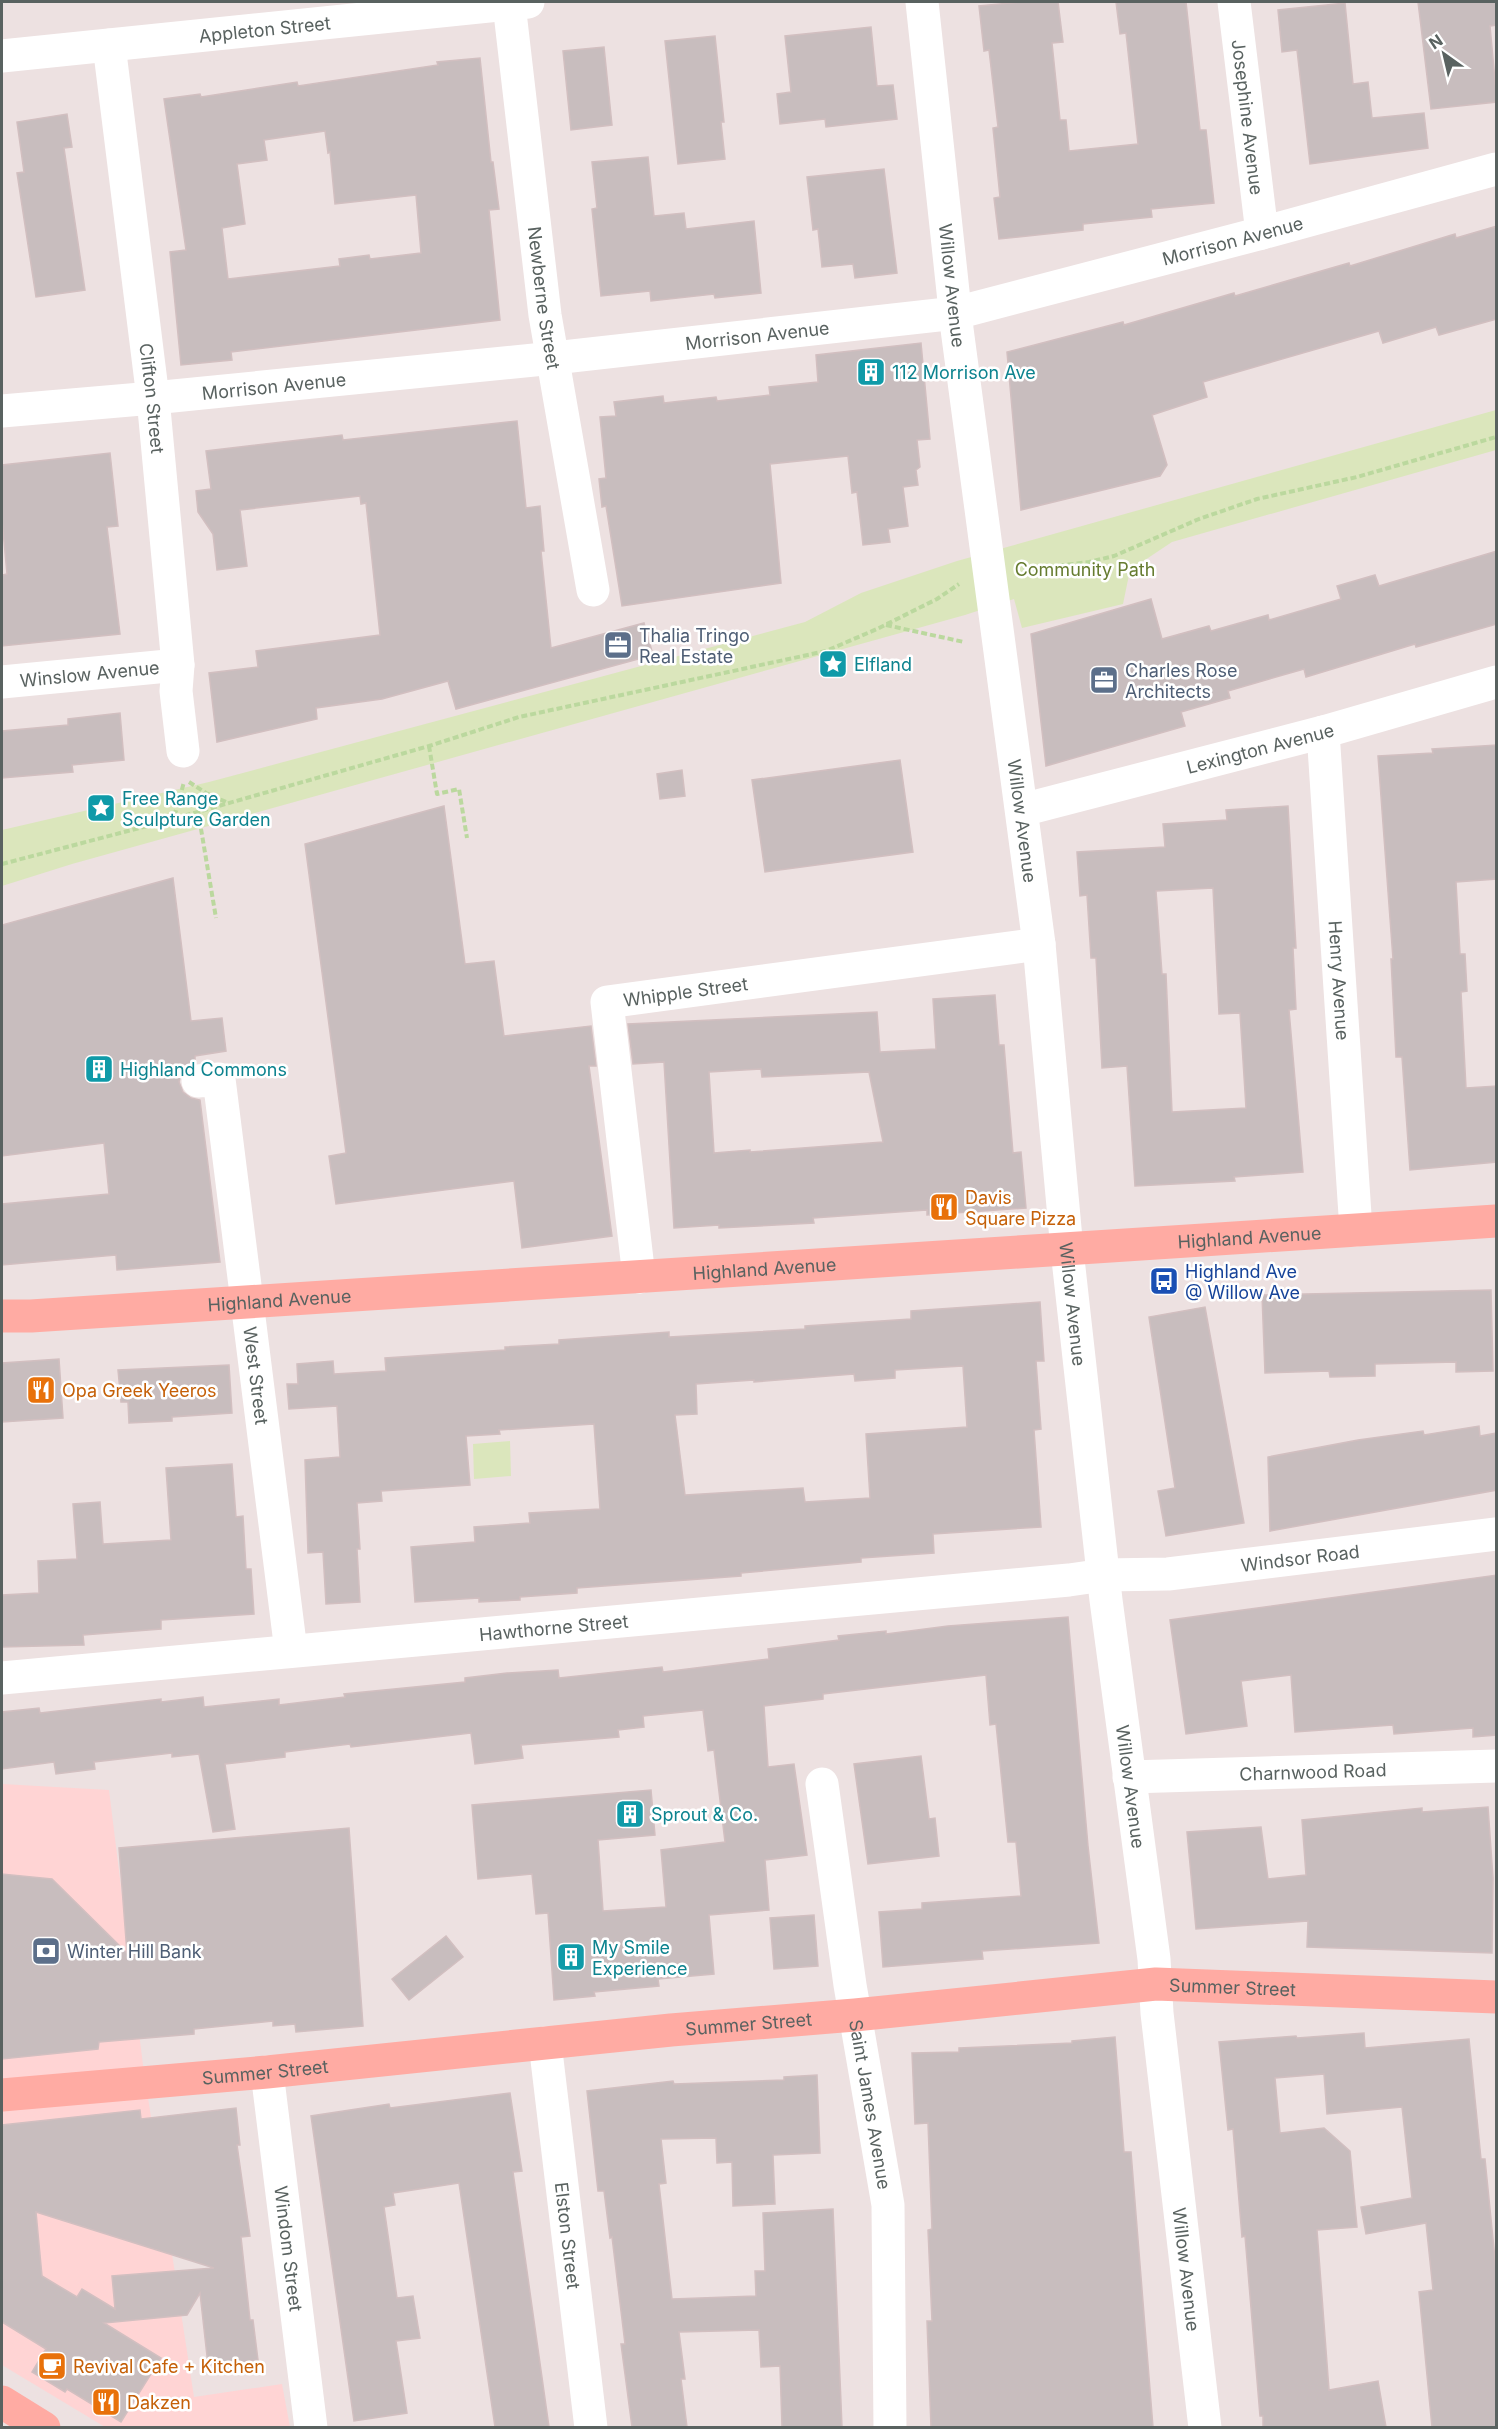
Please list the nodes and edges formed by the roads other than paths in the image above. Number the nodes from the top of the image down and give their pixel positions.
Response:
1 (922, 2) edge
2 (1234, 2) edge
3 (518, 3) edge
4 (109, 45) junction
5 (2, 56) edge
6 (1497, 169) edge
7 (1262, 233) junction
8 (956, 313) junction
9 (554, 358) junction
10 (153, 398) junction
11 (2, 411) edge
12 (593, 590) dead end
13 (178, 665) junction
14 (2, 682) edge
15 (1497, 682) edge
16 (1323, 732) junction
17 (183, 751) dead end
18 (1023, 810) junction
19 (1039, 944) junction
20 (210, 1091) dead end
21 (1497, 1221) edge
22 (1356, 1230) junction
23 (1067, 1250) junction
24 (639, 1277) junction
25 (248, 1303) junction
26 (11, 1318) edge
27 (1497, 1534) edge
28 (1104, 1575) junction
29 (291, 1651) junction
30 (2, 1678) edge
31 (1497, 1766) edge
32 (1129, 1777) junction
33 (822, 1784) dead end
34 (1156, 1984) junction
35 (1497, 1997) edge
36 (855, 2015) junction
37 (545, 2043) junction
38 (267, 2072) junction
39 (2, 2095) edge
40 (2, 2402) edge
41 (44, 2427) edge
42 (311, 2427) edge
43 (591, 2427) edge
44 (890, 2427) edge
45 (1205, 2427) edge

1 - 8 street, Willow Avenue
2 - 7 street, Josephine Avenue
3 - 4 street, Appleton Street
3 - 9 street, Newberne Street
4 - 5 street, Appleton Street
4 - 10 street, Clifton Street
6 - 7 street, Morrison Avenue
7 - 8 street, Morrison Avenue
8 - 9 street, Morrison Avenue
8 - 18 street, Willow Avenue
9 - 10 street, Morrison Avenue
9 - 12 street, Newberne Street
10 - 11 street, Morrison Avenue
10 - 13 street, Clifton Street
13 - 14 street, Winslow Avenue
13 - 17 street, Clifton Street
15 - 16 street, Lexington Avenue
16 - 18 street, Lexington Avenue
16 - 22 street, Henry Avenue
18 - 19 street, Willow Avenue
19 - 23 street, Willow Avenue
19 - 24 street, Whipple Street
20 - 25 street, West Street
21 - 22 main road, Highland Avenue
22 - 23 main road, Highland Avenue
23 - 24 main road, Highland Avenue
23 - 28 street, Willow Avenue
24 - 25 main road, Highland Avenue
25 - 26 main road, Highland Avenue
25 - 29 street, West Street
27 - 28 street, Windsor Road
28 - 29 street, Hawthorne Street
28 - 32 street, Willow Avenue
29 - 30 street, Hawthorne Street
31 - 32 street, Charnwood Road
32 - 34 street, Willow Avenue
33 - 36 street, Saint James Avenue
34 - 35 main road, Summer Street
34 - 36 main road, Summer Street
34 - 45 street, Willow Avenue
36 - 37 main road, Summer Street
36 - 44 street, Saint James Avenue
37 - 38 main road, Summer Street
37 - 43 street, Elston Street
38 - 39 main road, Summer Street
38 - 42 street, Windom Street
40 - 41 main road

